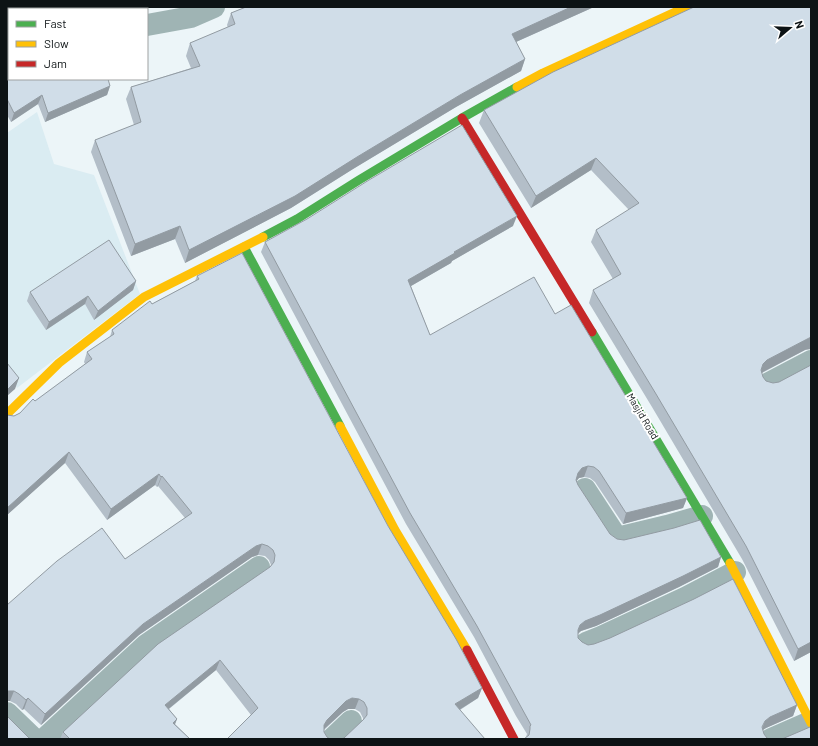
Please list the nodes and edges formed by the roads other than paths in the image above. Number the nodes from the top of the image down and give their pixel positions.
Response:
1 (213, 7) edge
2 (686, 7) edge
3 (148, 25) edge
4 (462, 118) junction
5 (244, 247) junction
6 (811, 361) edge
7 (769, 383) edge
8 (7, 414) edge
9 (586, 488) dead end
10 (702, 516) junction
11 (259, 567) dead end
12 (735, 572) junction
13 (586, 642) edge
14 (7, 713) edge
15 (351, 721) dead end
16 (811, 722) edge
17 (34, 739) edge
18 (44, 739) edge
19 (332, 739) edge
20 (514, 739) edge
21 (771, 739) edge

1 - 3 street
2 - 4 street
4 - 5 street
4 - 10 street, Masjid Road
5 - 8 street
5 - 20 street
6 - 7 street
9 - 10 street
10 - 12 street, Masjid Road
11 - 18 street
12 - 13 street
12 - 16 street, Masjid Road
14 - 17 street
15 - 19 street
16 - 21 street, Masjid Road

